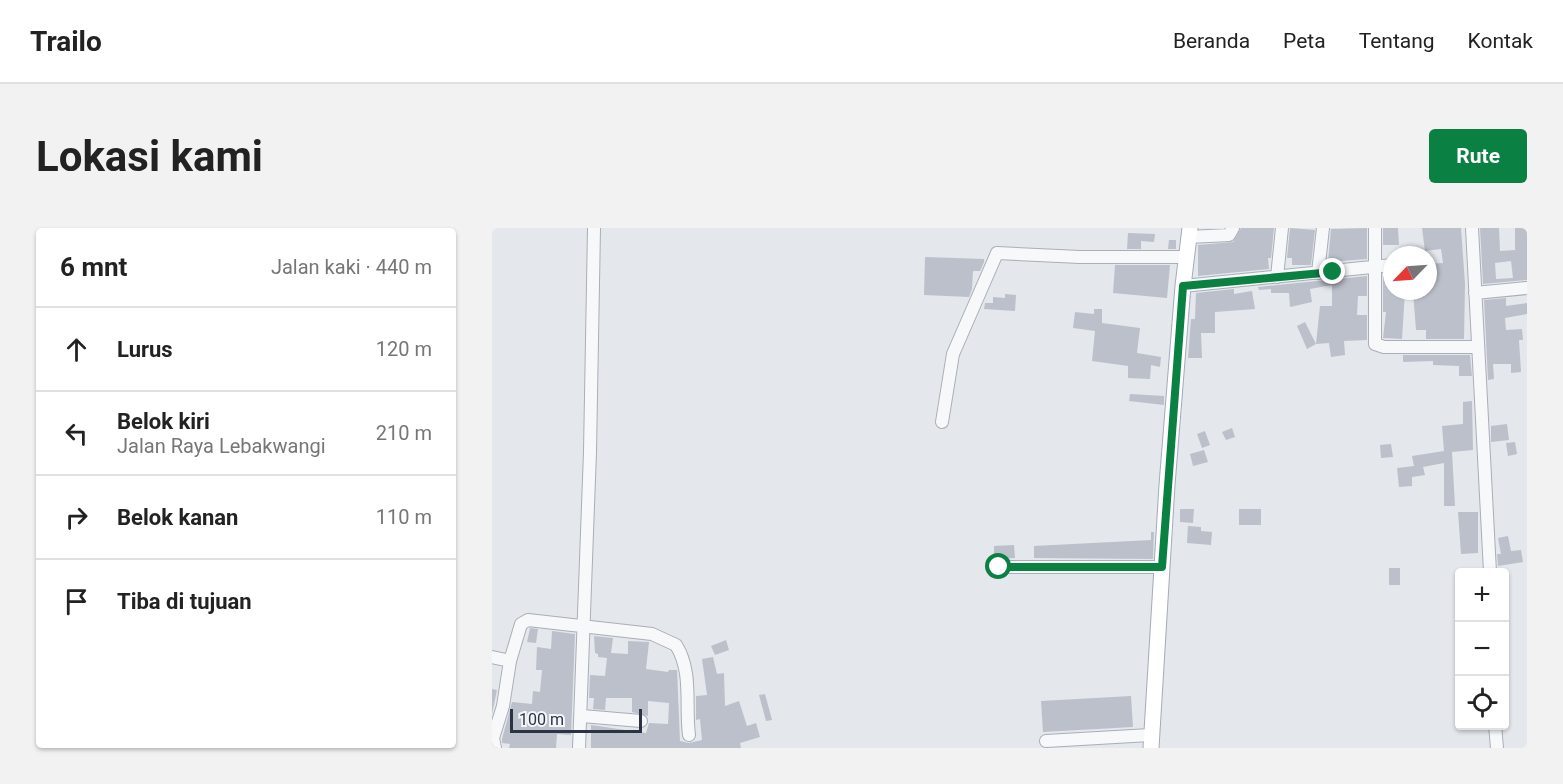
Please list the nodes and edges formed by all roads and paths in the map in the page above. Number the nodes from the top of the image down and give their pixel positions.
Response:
1 (594, 228) edge
2 (1233, 228) edge
3 (1282, 228) edge
4 (1323, 228) edge
5 (1375, 228) edge
6 (1472, 228) edge
7 (1190, 233) edge
8 (1187, 256) junction
9 (1383, 266) edge
10 (1376, 267) junction
11 (1318, 273) junction
12 (1277, 277) junction
13 (1183, 286) junction
14 (1527, 288) edge
15 (1475, 293) junction
16 (1477, 347) junction
17 (942, 422) dead end
18 (999, 567) dead end
19 (1162, 567) junction
20 (1490, 568) edge
21 (583, 626) junction
22 (492, 657) edge
23 (510, 661) junction
24 (582, 717) junction
25 (641, 721) dead end
26 (1495, 730) edge
27 (689, 735) dead end
28 (1046, 741) dead end
29 (1151, 741) edge
30 (495, 748) edge
31 (579, 748) edge
32 (1497, 748) edge

1 - 21 street
2 - 7 street
3 - 12 street
4 - 11 street
5 - 10 street
6 - 15 street
7 - 8 main road
8 - 13 main road
8 - 17 street
9 - 10 street
10 - 11 street
10 - 16 street
11 - 12 street
12 - 13 street
13 - 19 main road
14 - 15 street
15 - 16 street
16 - 20 street
18 - 19 street
19 - 29 main road
21 - 23 street
21 - 24 street
21 - 27 street
22 - 23 street
23 - 30 street
24 - 25 street
24 - 31 street
26 - 32 street
28 - 29 street

